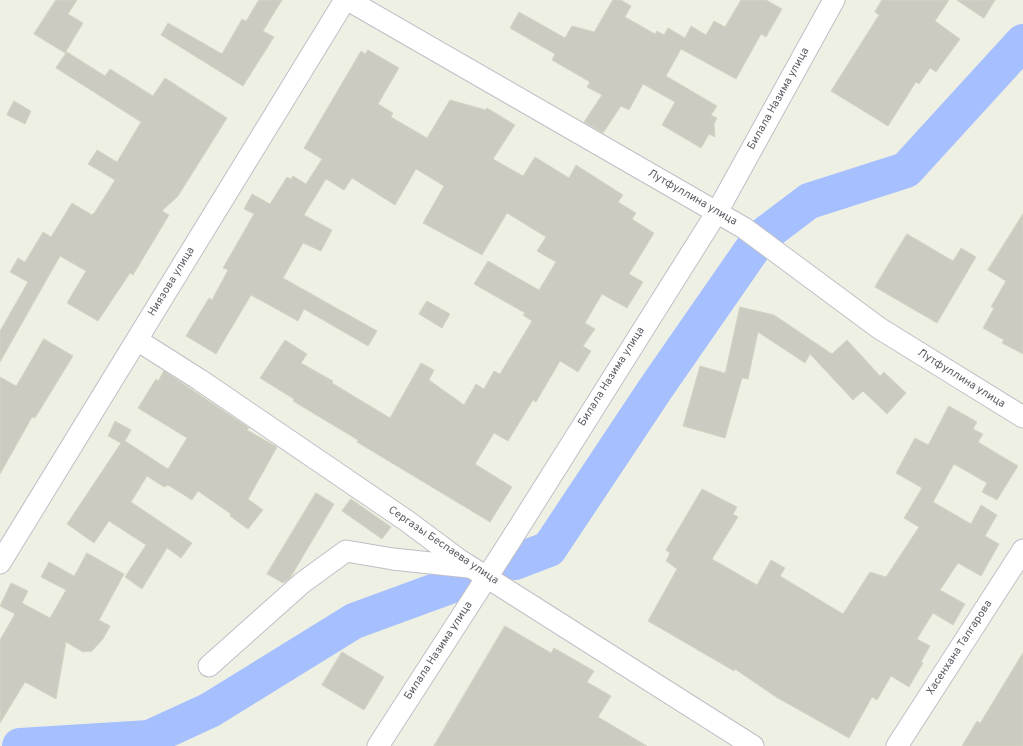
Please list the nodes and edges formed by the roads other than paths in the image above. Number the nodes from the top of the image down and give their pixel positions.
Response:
1 (345, 0) edge
2 (348, 0) edge
3 (834, 0) edge
4 (716, 212) junction
5 (137, 340) junction
6 (1023, 418) edge
7 (1023, 550) edge
8 (0, 563) edge
9 (479, 572) junction
10 (209, 666) dead end
11 (378, 746) edge
12 (753, 746) edge
13 (897, 746) edge

1 - 5 street, Ниязова улица
2 - 4 street, Лутфуллина улица
3 - 4 street, Билала Назима улица
4 - 6 street, Лутфуллина улица
4 - 9 street, Билала Назима улица
5 - 8 street, Ниязова улица
5 - 9 street, Сергазы Беспаева улица
7 - 13 street, Хасенхана Талгарова
9 - 10 street
9 - 11 street, Билала Назима улица
9 - 12 street, Сергазы Беспаева улица

